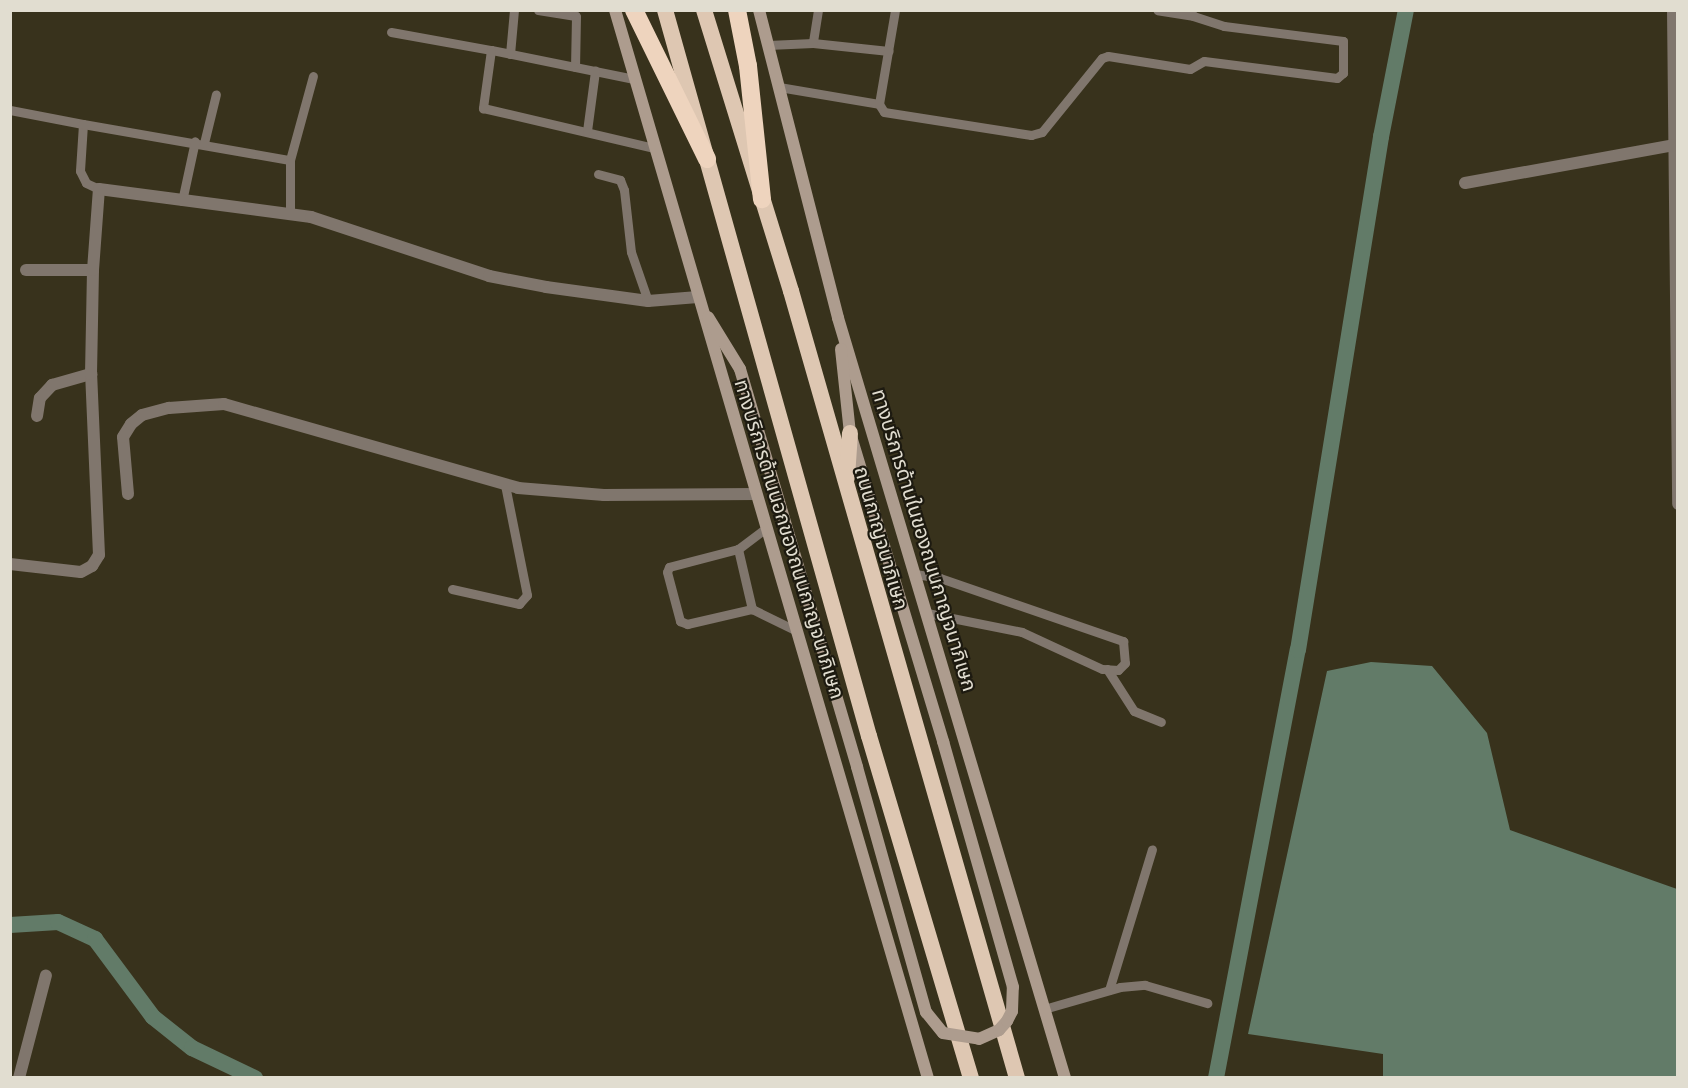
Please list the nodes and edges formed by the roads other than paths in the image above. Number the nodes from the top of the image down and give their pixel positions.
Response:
1 (514, 10) edge
2 (538, 10) edge
3 (615, 10) edge
4 (634, 10) edge
5 (665, 10) edge
6 (705, 10) edge
7 (737, 10) edge
8 (759, 10) edge
9 (818, 10) edge
10 (895, 10) edge
11 (1157, 10) edge
12 (1673, 10) edge
13 (391, 32) dead end
14 (813, 44) junction
15 (768, 45) junction
16 (491, 50) junction
17 (889, 51) junction
18 (510, 54) junction
19 (574, 67) junction
20 (595, 71) junction
21 (313, 76) dead end
22 (634, 80) junction
23 (779, 87) junction
24 (216, 94) dead end
25 (1676, 97) edge
26 (879, 104) junction
27 (10, 110) edge
28 (83, 124) junction
29 (587, 131) junction
30 (199, 142) junction
31 (1674, 145) junction
32 (654, 147) junction
33 (707, 159) junction
34 (290, 160) junction
35 (598, 174) dead end
36 (1465, 183) dead end
37 (99, 189) junction
38 (762, 199) junction
39 (182, 201) junction
40 (290, 215) junction
41 (26, 270) dead end
42 (93, 270) junction
43 (698, 300) junction
44 (648, 301) junction
45 (838, 318) junction
46 (92, 374) junction
47 (37, 416) dead end
48 (850, 433) junction
49 (505, 485) junction
50 (846, 490) junction
51 (128, 494) dead end
52 (756, 494) junction
53 (1677, 504) edge
54 (766, 528) junction
55 (738, 549) junction
56 (10, 564) edge
57 (915, 574) junction
58 (452, 589) dead end
59 (752, 609) junction
60 (927, 613) junction
61 (797, 632) junction
62 (1107, 669) junction
63 (1161, 722) dead end
64 (1152, 849) dead end
65 (46, 975) dead end
66 (1109, 990) junction
67 (1207, 1003) dead end
68 (1044, 1010) junction
69 (19, 1077) edge
70 (928, 1077) edge
71 (971, 1077) edge
72 (1017, 1077) edge
73 (1065, 1077) edge

1 - 18 lane
2 - 19 lane
3 - 22 main road, ทางบริการด้านนอกของถนนกาญจนาภิเษก
4 - 33 highway
5 - 33 highway
6 - 38 highway, ถนนกาญจนาภิเษก
7 - 38 highway
8 - 15 main road, ทางบริการด้านในของถนนกาญจนาภิเษก
9 - 14 lane
10 - 17 lane
11 - 26 lane
12 - 25 street
13 - 16 lane
14 - 15 lane
14 - 17 lane
15 - 23 main road, ทางบริการด้านในของถนนกาญจนาภิเษก
16 - 18 lane
16 - 29 lane
17 - 26 lane
18 - 19 lane
19 - 20 lane
20 - 22 lane
20 - 29 lane
21 - 34 lane
22 - 32 main road, ทางบริการด้านนอกของถนนกาญจนาภิเษก
23 - 26 lane
23 - 45 main road, ทางบริการด้านในของถนนกาญจนาภิเษก
24 - 30 lane
25 - 31 street
27 - 28 lane
28 - 30 lane
28 - 37 lane
29 - 32 lane
30 - 34 lane
30 - 39 lane
31 - 36 street
31 - 53 street
32 - 43 main road, ทางบริการด้านนอกของถนนกาญจนาภิเษก
33 - 71 highway
34 - 40 lane
35 - 44 lane
37 - 39 street
37 - 42 street
38 - 50 highway, ถนนกาญจนาภิเษก
39 - 40 street
40 - 44 street
41 - 42 street
42 - 46 street
43 - 44 street
43 - 48 main road, bridge
43 - 52 main road, ทางบริการด้านนอกของถนนกาญจนาภิเษก
45 - 48 main road
45 - 57 main road, ทางบริการด้านในของถนนกาญจนาภิเษก
46 - 47 street
46 - 56 street
48 - 50 highway
49 - 51 street
49 - 52 street
49 - 58 lane
50 - 72 highway, ถนนกาญจนาภิเษก
52 - 54 main road, ทางบริการด้านนอกของถนนกาญจนาภิเษก
54 - 55 lane
54 - 61 main road, ทางบริการด้านนอกของถนนกาญจนาภิเษก
55 - 59 lane
55 - 59 lane
57 - 60 main road, ทางบริการด้านในของถนนกาญจนาภิเษก
57 - 62 lane
59 - 61 lane
60 - 62 lane
60 - 68 main road, ทางบริการด้านในของถนนกาญจนาภิเษก
61 - 70 main road, ทางบริการด้านนอกของถนนกาญจนาภิเษก
62 - 63 lane
64 - 66 lane
65 - 69 street
66 - 67 lane
66 - 68 lane
68 - 73 main road, ทางบริการด้านในของถนนกาญจนาภิเษก

